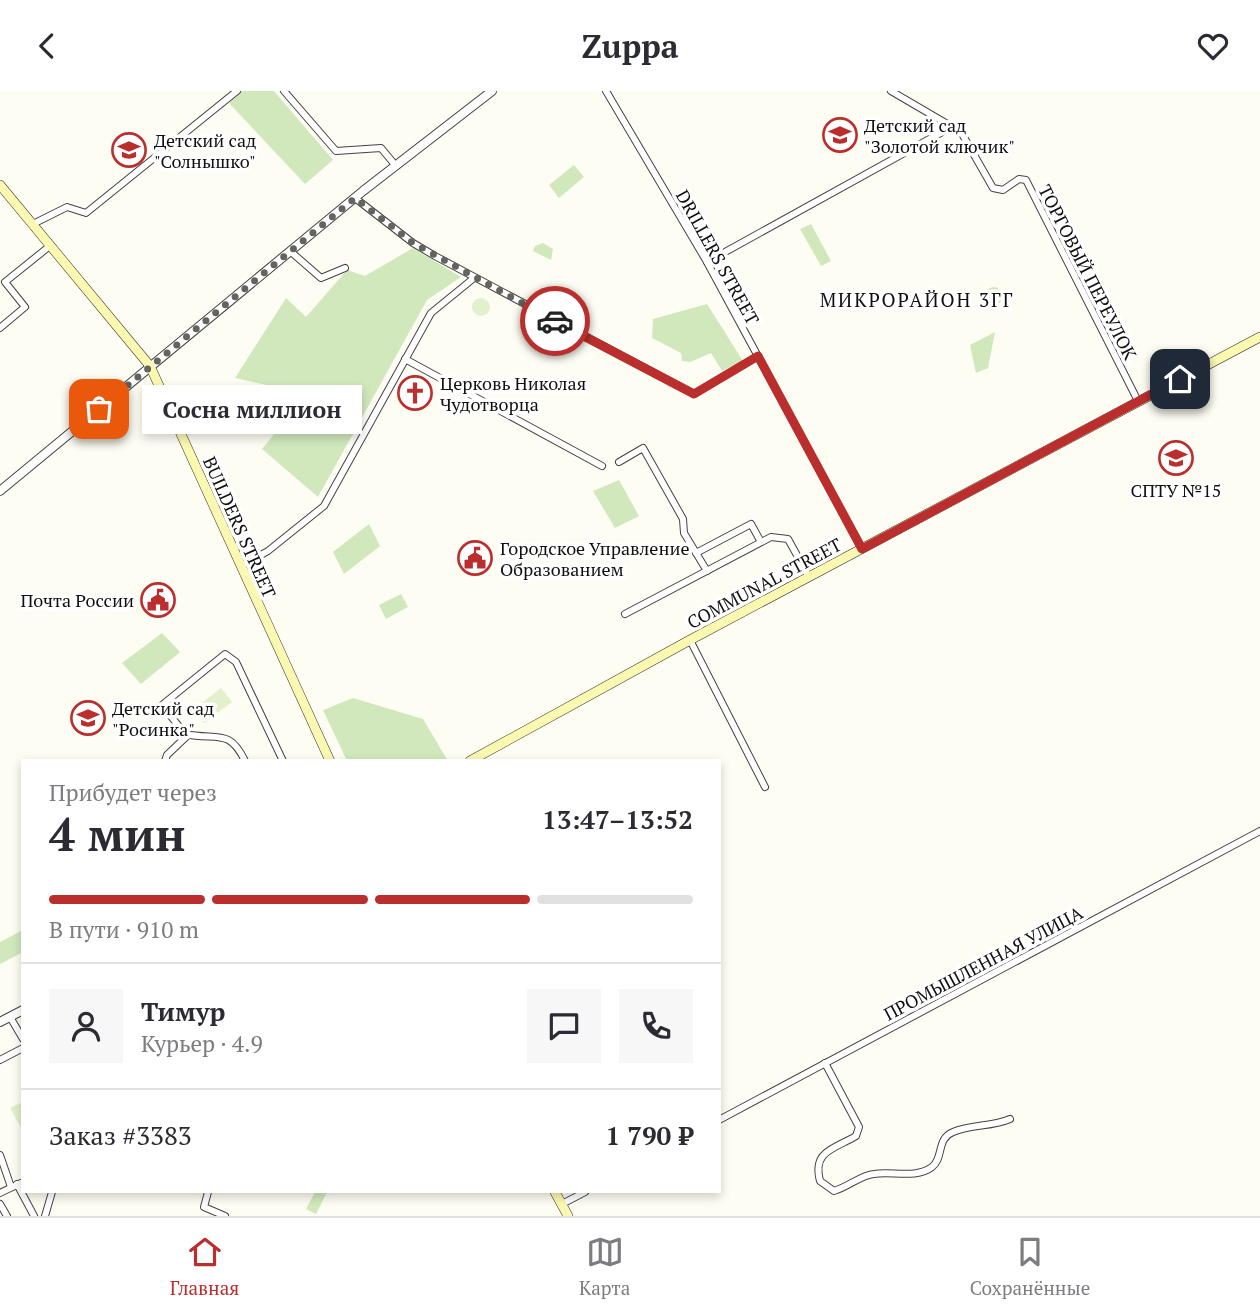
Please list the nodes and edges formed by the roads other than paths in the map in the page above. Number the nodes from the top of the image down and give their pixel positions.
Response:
1 (237, 91) edge
2 (284, 91) edge
3 (492, 91) edge
4 (606, 91) edge
5 (891, 91) edge
6 (953, 127) junction
7 (396, 166) junction
8 (0, 185) edge
9 (355, 198) junction
10 (33, 224) junction
11 (51, 245) junction
12 (290, 251) junction
13 (707, 262) junction
14 (345, 268) dead end
15 (474, 278) junction
16 (0, 328) edge
17 (1259, 341) edge
18 (758, 356) junction
19 (405, 359) junction
20 (150, 366) junction
21 (1138, 401) junction
22 (619, 462) dead end
23 (602, 466) dead end
24 (0, 491) edge
25 (761, 542) junction
26 (862, 549) junction
27 (696, 553) junction
28 (241, 566) junction
29 (706, 571) junction
30 (809, 577) junction
31 (625, 614) dead end
32 (690, 640) junction
33 (188, 735) junction
34 (166, 759) edge
35 (244, 759) edge
36 (282, 759) edge
37 (329, 759) edge
38 (474, 759) edge
39 (765, 787) dead end
40 (1260, 831) edge
41 (21, 1011) edge
42 (10, 1017) junction
43 (0, 1022) edge
44 (21, 1036) edge
45 (21, 1049) edge
46 (0, 1060) edge
47 (825, 1063) junction
48 (721, 1119) edge
49 (1010, 1119) dead end
50 (0, 1154) edge
51 (17, 1184) edge
52 (0, 1193) edge
53 (22, 1193) edge
54 (52, 1193) edge
55 (208, 1193) edge
56 (556, 1193) edge
57 (583, 1193) edge
58 (0, 1204) edge
59 (562, 1204) junction
60 (7, 1216) edge
61 (34, 1216) edge
62 (45, 1216) edge
63 (225, 1216) edge
64 (568, 1216) edge

1 - 10 street
2 - 7 street
3 - 7 street
4 - 13 street, DRILLERS STREET
5 - 6 street
6 - 13 street
6 - 21 street, ТОРГОВЫЙ ПЕРЕУЛОК
7 - 9 street
8 - 10 main road, BUILDERS STREET
9 - 12 street
9 - 15 street
10 - 11 main road, BUILDERS STREET
11 - 16 street
11 - 20 main road, BUILDERS STREET
12 - 14 street
12 - 20 street
13 - 18 street, DRILLERS STREET
15 - 18 street
15 - 19 street
17 - 21 main road, COMMUNAL STREET
18 - 26 street, DRILLERS STREET
19 - 23 street
19 - 28 street
20 - 24 street
20 - 28 main road, BUILDERS STREET
21 - 26 main road, COMMUNAL STREET
22 - 27 street
25 - 27 street
25 - 29 street
25 - 30 street
26 - 30 main road, COMMUNAL STREET
27 - 29 street
28 - 37 main road, BUILDERS STREET
29 - 31 street
30 - 32 main road, COMMUNAL STREET
32 - 38 main road, COMMUNAL STREET
32 - 39 street
33 - 34 street
33 - 35 street
33 - 36 street
40 - 47 street, ПРОМЫШЛЕННАЯ УЛИЦА
41 - 42 street
42 - 43 street
42 - 44 street
45 - 46 street
47 - 48 street, ПРОМЫШЛЕННАЯ УЛИЦА
47 - 49 street
50 - 51 street
51 - 52 street
53 - 61 street
54 - 62 street
55 - 63 street
56 - 59 main road
57 - 59 street
58 - 60 street
59 - 64 main road

